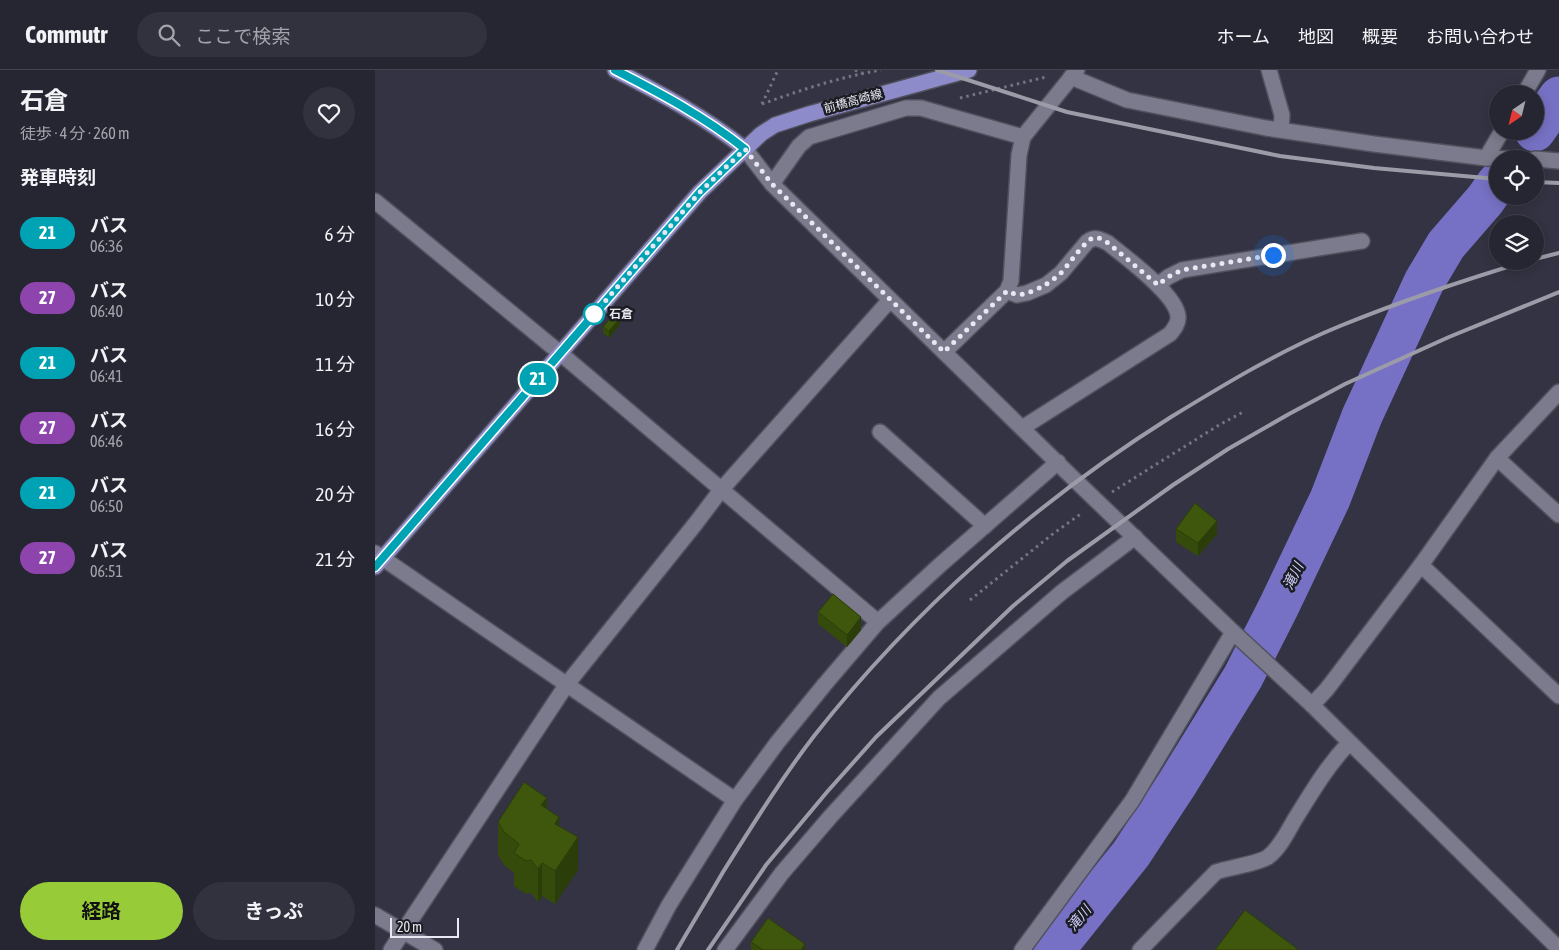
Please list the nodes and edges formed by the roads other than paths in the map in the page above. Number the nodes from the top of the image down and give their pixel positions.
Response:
1 (615, 70) edge
2 (969, 70) edge
3 (1269, 70) edge
4 (1538, 70) edge
5 (1074, 73) edge
6 (1529, 85) edge
7 (1281, 130) junction
8 (1023, 136) junction
9 (745, 149) junction
10 (1489, 158) edge
11 (772, 184) junction
12 (375, 201) edge
13 (1362, 241) dead end
14 (1158, 285) junction
15 (1007, 291) junction
16 (890, 300) junction
17 (944, 352) junction
18 (560, 353) junction
19 (1559, 392) edge
20 (1022, 428) junction
21 (880, 432) dead end
22 (1497, 458) junction
23 (1057, 462) junction
24 (721, 490) junction
25 (1559, 515) edge
26 (985, 526) junction
27 (1135, 537) junction
28 (378, 559) edge
29 (1421, 565) junction
30 (878, 622) junction
31 (1233, 632) junction
32 (567, 684) junction
33 (1559, 696) edge
34 (1312, 705) junction
35 (1349, 743) junction
36 (735, 800) junction
37 (375, 915) edge
38 (403, 931) junction
39 (1559, 949) edge
40 (391, 950) edge
41 (435, 950) edge
42 (645, 950) edge
43 (725, 950) edge
44 (1022, 950) edge
45 (1140, 950) edge

1 - 9 main road
2 - 9 main road, 前橋高崎線
3 - 7 street
4 - 6 street
5 - 7 street
5 - 8 street
7 - 10 street
8 - 11 street
8 - 15 street
9 - 11 street
9 - 18 main road, 前橋高崎線
11 - 16 street
12 - 18 street
13 - 14 street
14 - 15 street
14 - 20 street
15 - 17 street
16 - 17 street
16 - 24 street
17 - 20 street
18 - 24 street
18 - 28 main road, 前橋高崎線
19 - 22 street
20 - 23 street
21 - 26 street
22 - 25 street
22 - 29 street
23 - 26 street
23 - 27 street
24 - 30 street
24 - 32 street
26 - 30 street
27 - 31 street
27 - 43 street
28 - 32 street
29 - 33 street
29 - 34 street
30 - 36 street
31 - 34 street
31 - 44 street
32 - 36 street
32 - 38 street
34 - 35 street
35 - 39 street
35 - 45 street
36 - 42 street
37 - 38 street
38 - 40 street
38 - 41 street

